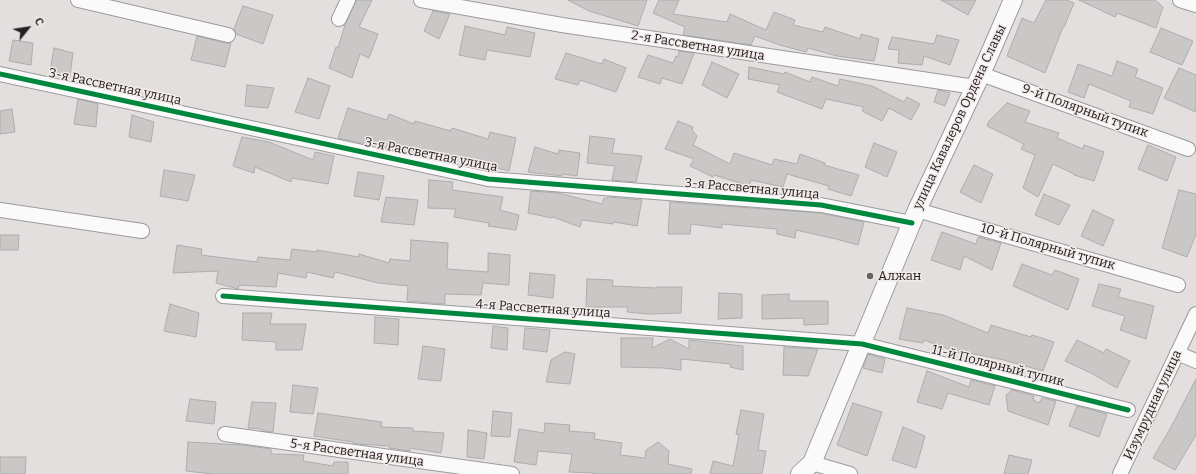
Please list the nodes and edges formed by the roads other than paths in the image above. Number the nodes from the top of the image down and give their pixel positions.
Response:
1 (78, 0) edge
2 (348, 0) edge
3 (421, 0) edge
4 (1013, 0) edge
5 (1180, 0) edge
6 (112, 4) edge
7 (1196, 5) edge
8 (339, 19) dead end
9 (228, 35) dead end
10 (0, 74) edge
11 (978, 81) junction
12 (1188, 149) dead end
13 (0, 210) edge
14 (914, 216) junction
15 (142, 231) dead end
16 (1178, 285) dead end
17 (223, 296) dead end
18 (1196, 314) edge
19 (862, 344) junction
20 (1177, 353) junction
21 (1196, 361) edge
22 (1128, 410) dead end
23 (225, 434) dead end
24 (806, 469) edge
25 (512, 474) edge
26 (850, 474) edge
27 (1120, 474) edge

1 - 6 street
2 - 8 street
3 - 11 street, 2-я Рассветная улица
4 - 11 street, улица Кавалеров Ордена Славы
5 - 7 street
6 - 9 street
10 - 14 street, 3-я Рассветная улица
11 - 12 street, 9-й Полярный тупик
11 - 14 street, улица Кавалеров Ордена Славы
13 - 15 street
14 - 16 street, 10-й Полярный тупик
14 - 19 street, улица Кавалеров Ордена Славы
17 - 19 street, 4-я Рассветная улица
18 - 20 street, Изумрудная улица
19 - 22 street, 11-й Полярный тупик
19 - 24 street, улица Кавалеров Ордена Славы
20 - 21 street
20 - 27 street, Изумрудная улица
23 - 25 street, 5-я Рассветная улица
24 - 26 street

